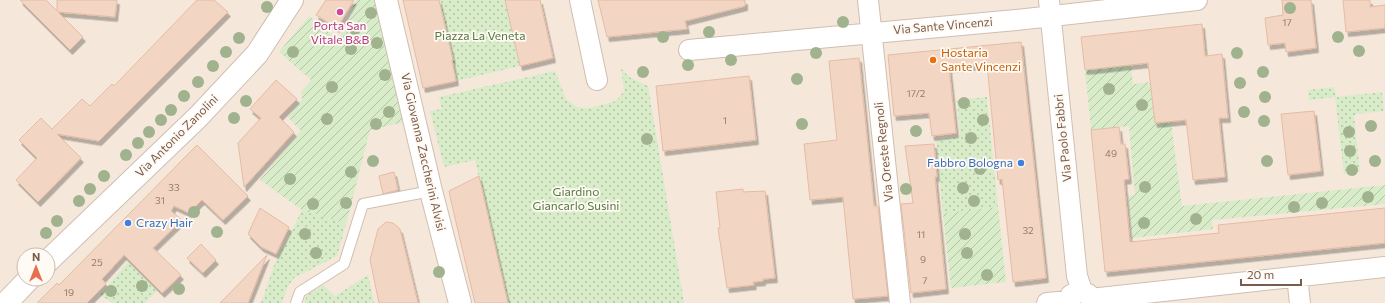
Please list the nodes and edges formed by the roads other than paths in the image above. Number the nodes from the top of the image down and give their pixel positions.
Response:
1 (292, 0) edge
2 (386, 0) edge
3 (580, 0) edge
4 (868, 0) edge
5 (1197, 0) edge
6 (1050, 8) edge
7 (871, 33) junction
8 (689, 50) dead end
9 (597, 80) dead end
10 (431, 191) junction
11 (56, 253) edge
12 (1385, 267) edge
13 (1297, 277) junction
14 (21, 287) edge
15 (1079, 295) edge
16 (6, 303) edge
17 (296, 303) edge
18 (460, 303) edge
19 (900, 303) edge
20 (1047, 303) edge
21 (1300, 303) edge

1 - 11 street, Via Antonio Zanolini
2 - 10 street, Via Giovanna Zaccherini Alvisi
3 - 9 street
4 - 7 street, Via Oreste Regnoli
5 - 6 street, Via Sante Vincenzi
6 - 7 street, Via Sante Vincenzi
6 - 15 street, Via Paolo Fabbri
7 - 8 street, Via Sante Vincenzi
7 - 19 street, Via Oreste Regnoli
10 - 17 lane
10 - 18 street, Via Giovanna Zaccherini Alvisi
12 - 13 street
13 - 15 street
13 - 21 street
14 - 16 street
15 - 20 street

